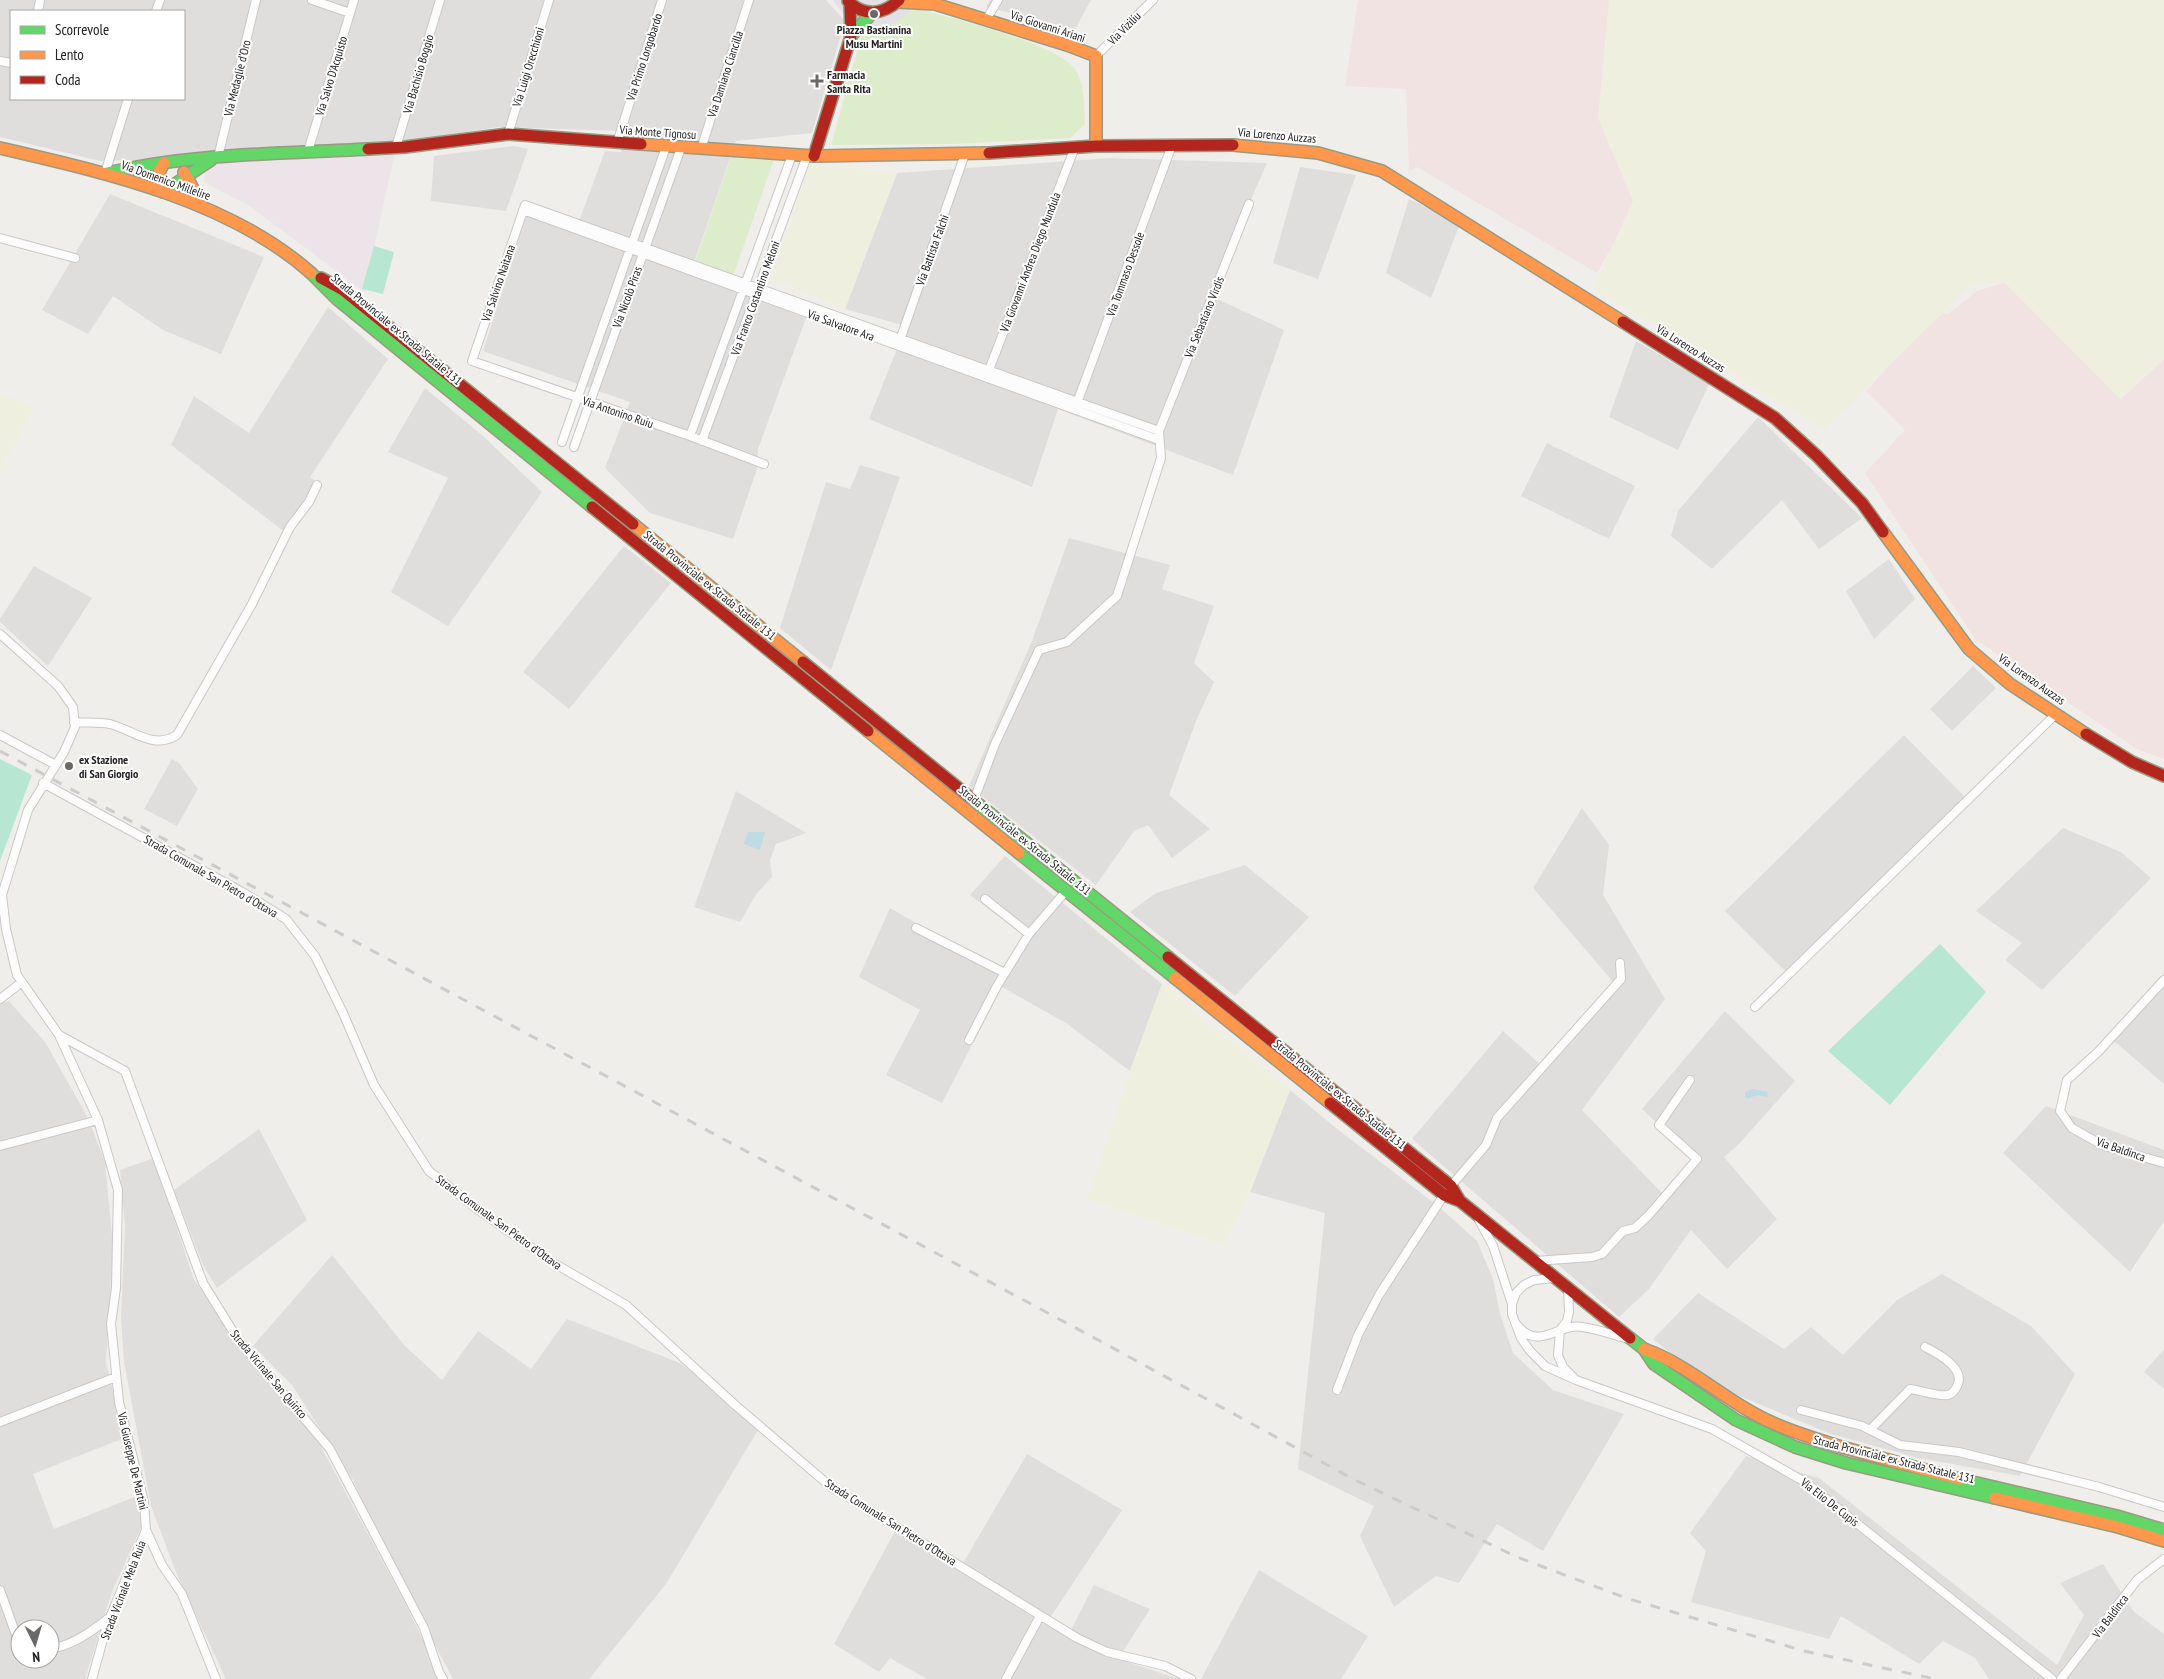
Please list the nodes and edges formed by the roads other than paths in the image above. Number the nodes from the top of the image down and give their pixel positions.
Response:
1 (256, 0) edge
2 (312, 0) edge
3 (354, 0) edge
4 (440, 0) edge
5 (549, 0) edge
6 (662, 0) edge
7 (749, 0) edge
8 (998, 0) edge
9 (1153, 0) edge
10 (898, 1) edge
11 (848, 2) edge
12 (932, 2) edge
13 (350, 13) junction
14 (871, 14) junction
15 (986, 20) junction
16 (851, 36) junction
17 (1096, 56) junction
18 (128, 100) edge
19 (508, 134) junction
20 (617, 143) junction
21 (1172, 145) junction
22 (1096, 146) junction
23 (396, 147) junction
24 (666, 147) junction
25 (1075, 147) junction
26 (0, 148) edge
27 (682, 148) junction
28 (701, 149) junction
29 (308, 151) junction
30 (965, 154) junction
31 (792, 155) junction
32 (218, 156) junction
33 (810, 156) junction
34 (169, 162) junction
35 (105, 173) junction
36 (187, 175) junction
37 (163, 192) junction
38 (1249, 204) dead end
39 (203, 207) junction
40 (524, 207) joint
41 (0, 238) edge
42 (631, 245) junction
43 (644, 250) junction
44 (75, 258) dead end
45 (309, 271) junction
46 (744, 286) junction
47 (757, 291) junction
48 (899, 342) junction
49 (472, 361) joint
50 (987, 374) junction
51 (576, 397) junction
52 (589, 402) junction
53 (1078, 402) junction
54 (1159, 435) junction
55 (690, 436) junction
56 (702, 441) junction
57 (562, 442) dead end
58 (574, 447) dead end
59 (764, 464) dead end
60 (317, 485) dead end
61 (0, 634) edge
62 (2056, 714) junction
63 (74, 722) junction
64 (0, 735) edge
65 (54, 764) junction
66 (2164, 776) edge
67 (43, 783) junction
68 (974, 800) junction
69 (1066, 891) junction
70 (985, 899) dead end
71 (916, 928) dead end
72 (1029, 934) junction
73 (1620, 963) dead end
74 (1005, 973) junction
75 (2164, 980) edge
76 (22, 982) junction
77 (0, 998) edge
78 (1755, 1007) dead end
79 (59, 1036) junction
80 (969, 1040) dead end
81 (1690, 1080) dead end
82 (98, 1120) junction
83 (0, 1146) edge
84 (2164, 1163) edge
85 (1448, 1190) junction
86 (1476, 1213) junction
87 (1535, 1261) junction
88 (1556, 1278) junction
89 (1568, 1288) junction
90 (1512, 1304) junction
91 (1516, 1324) junction
92 (1560, 1330) junction
93 (1633, 1340) junction
94 (1925, 1347) dead end
95 (1644, 1349) junction
96 (116, 1377) junction
97 (1576, 1380) junction
98 (1336, 1390) dead end
99 (1801, 1410) dead end
100 (0, 1422) edge
101 (1870, 1430) junction
102 (2164, 1508) edge
103 (146, 1530) junction
104 (2164, 1530) edge
105 (2164, 1541) edge
106 (2164, 1559) edge
107 (0, 1590) edge
108 (1040, 1616) junction
109 (110, 1617) junction
110 (10, 1619) edge
111 (60, 1646) edge
112 (92, 1679) edge
113 (216, 1679) edge
114 (443, 1679) edge
115 (1006, 1679) edge
116 (1192, 1679) edge
117 (2052, 1679) edge
118 (2061, 1679) edge

1 - 32 street, Via Medaglie d'Oro
2 - 13 street
3 - 13 street, Via Salvo D'Acquisto
4 - 23 street, Via Bachisio Boggio
5 - 19 street, Via Luigi Orecchioni
6 - 20 street, Via Primo Longobardo
7 - 28 street, Via Damiano Ciancilla
8 - 15 street
9 - 17 street, Via Viziliu
10 - 12 main road, Via Giovanni Ariani
10 - 14 main road
11 - 14 main road
11 - 16 main road
12 - 15 main road, Via Giovanni Ariani
13 - 29 street, Via Salvo D'Acquisto
14 - 16 main road
15 - 17 main road, Via Giovanni Ariani
16 - 33 main road
17 - 22 main road, Via Giovanni Ariani
18 - 35 street
19 - 20 main road, Via Monte Tignosu
19 - 23 main road, Via Monte Tignosu
20 - 24 main road, Via Monte Tignosu
21 - 22 main road, Via Lorenzo Auzzas
21 - 53 street, Via Tommaso Dessole
21 - 62 main road, Via Lorenzo Auzzas
22 - 25 main road, Via Monte Tignosu
23 - 29 main road, Via Monte Tignosu
24 - 27 main road, Via Monte Tignosu
24 - 42 street, Via Nicolò Piras
25 - 30 main road, Via Monte Tignosu
25 - 50 street, Via Giovanni Andrea Diego Mundula
26 - 35 main road, Via Domenico Millelire
27 - 28 main road, Via Monte Tignosu
27 - 43 street, Via Nicolò Piras
28 - 31 main road, Via Monte Tignosu
29 - 32 main road, Via Monte Tignosu
30 - 33 main road, Via Monte Tignosu
30 - 48 street, Via Battista Falchi
31 - 33 main road, Via Monte Tignosu
31 - 46 street, Via Franco Costantino Meloni
32 - 34 main road, Via Monte Tignosu
32 - 36 main road, Via Monte Tignosu
33 - 47 street, Via Franco Costantino Meloni
34 - 35 main road, Via Monte Tignosu
34 - 36 main road
34 - 37 main road
35 - 37 main road, Via Domenico Millelire
36 - 37 main road, Via Monte Tignosu
36 - 39 main road
37 - 39 main road, Via Domenico Millelire
38 - 54 street, Via Sebastiano Virdis
39 - 45 main road, Via Domenico Millelire
40 - 42 street, Via Salvatore Ara
40 - 49 street, Via Salvino Naitana
41 - 44 street
42 - 43 street, Via Salvatore Ara
42 - 51 street, Via Nicolò Piras
43 - 46 street, Via Salvatore Ara
43 - 52 street, Via Nicolò Piras
45 - 68 main road, Strada Provinciale ex Strada Statale 131
45 - 69 main road, Strada Provinciale ex Strada Statale 131
46 - 47 street, Via Salvatore Ara
46 - 55 street, Via Franco Costantino Meloni
47 - 48 street, Via Salvatore Ara
47 - 56 street, Via Franco Costantino Meloni
48 - 50 street, Via Salvatore Ara
49 - 51 street, Via Antonino Ruiu
50 - 53 street, Via Salvatore Ara
50 - 54 street, Via Salvatore Ara
51 - 52 street, Via Antonino Ruiu
51 - 57 street, Via Nicolò Piras
52 - 55 street, Via Antonino Ruiu
52 - 58 street, Via Nicolò Piras
53 - 54 street, Via Salvatore Ara
54 - 68 street, Via Sebastiano Virdis
55 - 56 street, Via Antonino Ruiu
56 - 59 street, Via Antonino Ruiu
60 - 63 street
61 - 63 street
62 - 66 main road, Via Lorenzo Auzzas
62 - 78 street
63 - 65 street, Via Giuseppe De Martini
64 - 65 street
65 - 67 street, Via Giuseppe De Martini
67 - 76 street, Via Giuseppe De Martini
67 - 108 street, Strada Comunale San Pietro d'Ottava
68 - 85 main road, Strada Provinciale ex Strada Statale 131
69 - 72 street
69 - 85 main road, Strada Provinciale ex Strada Statale 131
70 - 72 street
71 - 74 street
72 - 74 street
73 - 85 street
74 - 80 street
75 - 84 street, Via Baldinca
76 - 77 street
76 - 79 street, Via Giuseppe De Martini
79 - 82 street, Via Giuseppe De Martini
79 - 114 street, Strada Vicinale San Quirico
81 - 87 street
82 - 83 street
82 - 96 street, Via Giuseppe De Martini
85 - 86 main road, Strada Provinciale ex Strada Statale 131
85 - 98 street
86 - 87 main road, Strada Provinciale ex Strada Statale 131
86 - 90 street, Via Elio De Cupis
87 - 88 main road, Strada Provinciale ex Strada Statale 131
88 - 89 main road, Strada Provinciale ex Strada Statale 131
88 - 90 street
89 - 92 street
89 - 93 main road, Strada Provinciale ex Strada Statale 131
90 - 91 street, Via Elio De Cupis
91 - 92 street
91 - 97 street, Via Elio De Cupis
92 - 93 street
92 - 97 street
93 - 95 main road, Strada Provinciale ex Strada Statale 131
94 - 101 street
95 - 104 main road, Strada Provinciale ex Strada Statale 131
95 - 105 main road, Strada Provinciale ex Strada Statale 131
96 - 100 street
96 - 103 street, Via Giuseppe De Martini
97 - 117 street, Via Elio De Cupis
99 - 101 street
101 - 102 street
103 - 109 street, Strada Vicinale Mela Ruia
103 - 113 street, Via Giuseppe De Martini
106 - 118 street, Via Baldinca
107 - 110 street
108 - 115 street
108 - 116 street, Strada Comunale San Pietro d'Ottava
109 - 111 street
109 - 112 street, Strada Vicinale Mela Ruia

